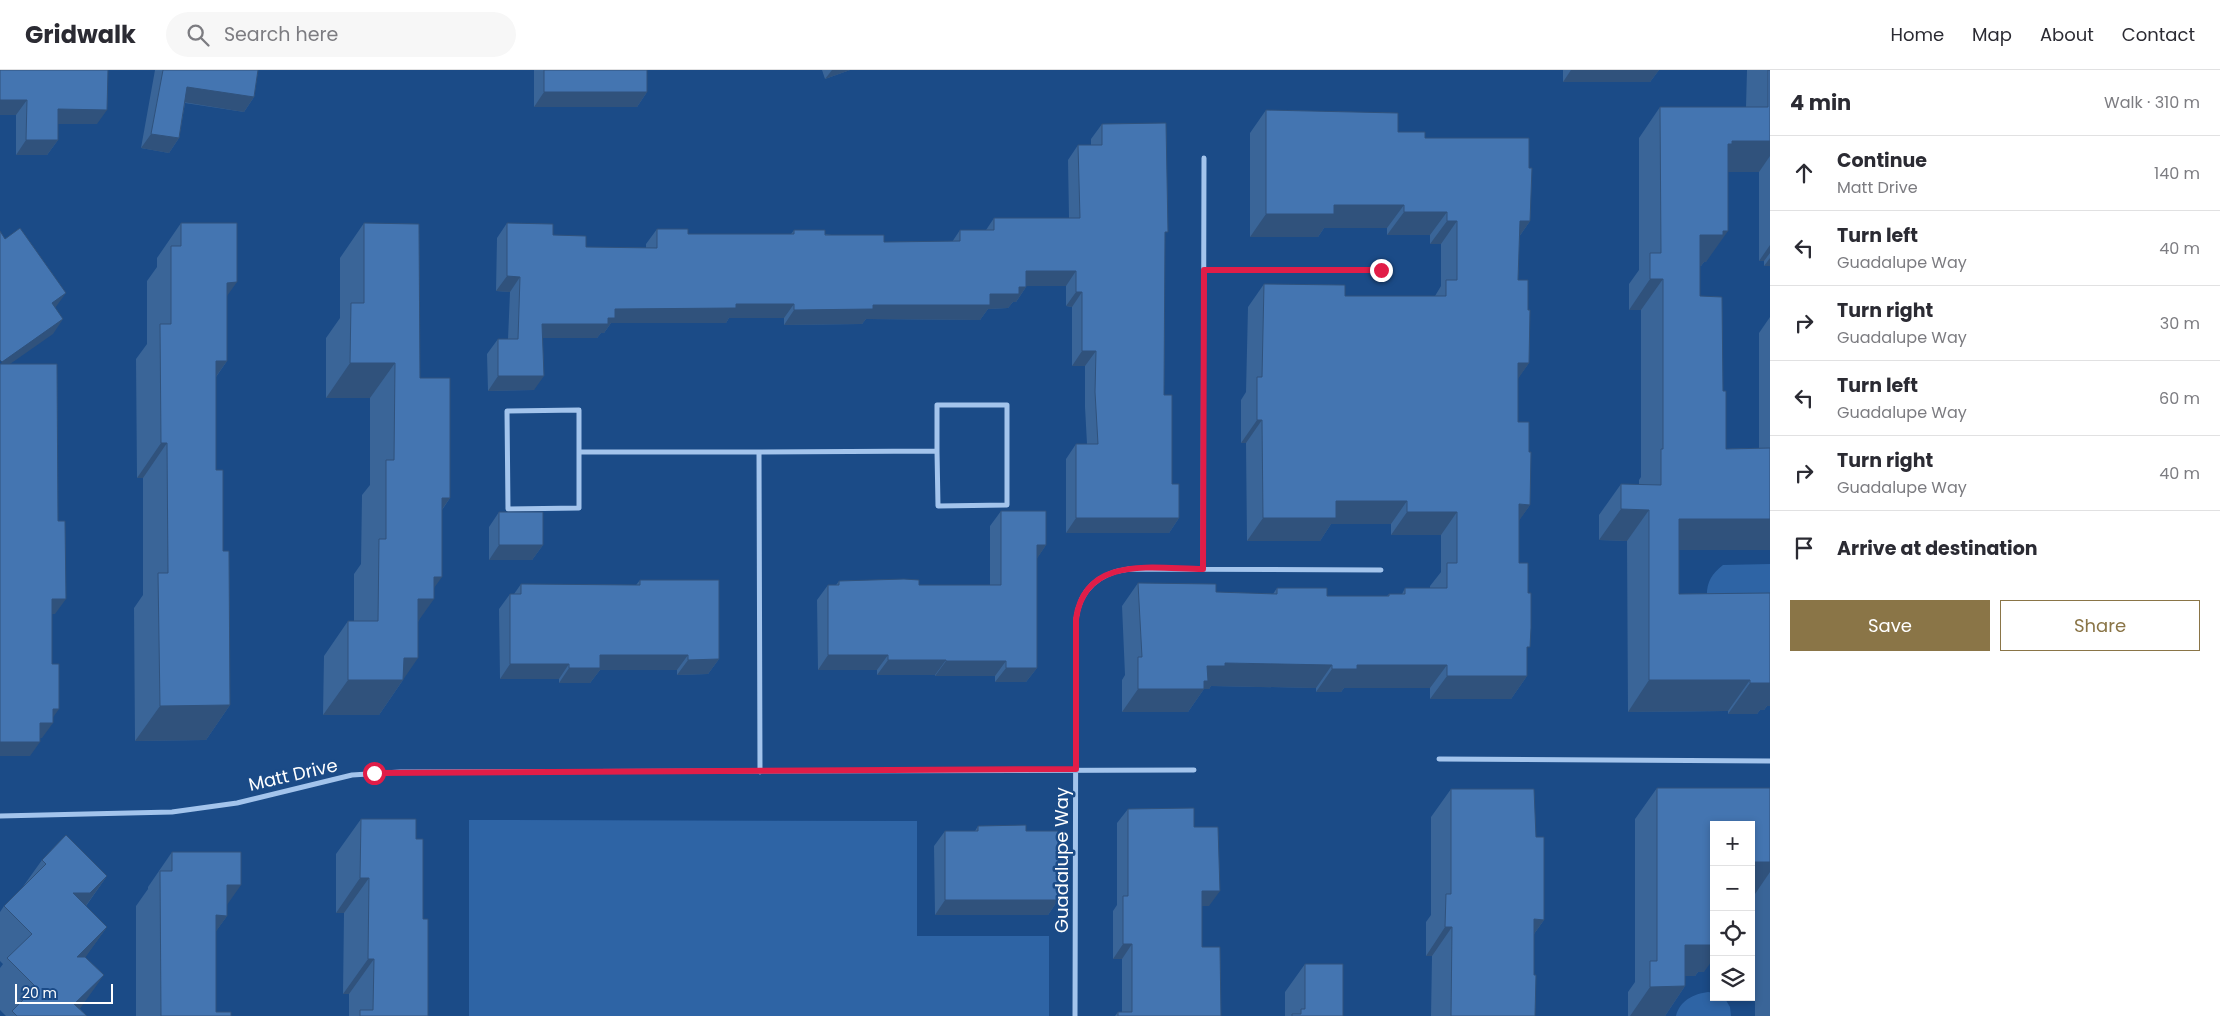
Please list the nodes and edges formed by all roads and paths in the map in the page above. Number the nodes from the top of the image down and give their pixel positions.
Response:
1 (1204, 158) dead end
2 (1204, 270) junction
3 (1381, 270) dead end
4 (937, 451) junction
5 (579, 452) junction
6 (759, 452) junction
7 (1203, 569) junction
8 (1382, 570) dead end
9 (1439, 759) dead end
10 (1770, 761) edge
11 (1076, 769) junction
12 (1194, 770) dead end
13 (760, 772) junction
14 (0, 816) edge
15 (1075, 1016) edge

1 - 2 street
2 - 3 street
2 - 7 street
4 - 4 street
4 - 6 street
5 - 5 street
5 - 6 street
6 - 13 street
7 - 8 street, Guadalupe Way
7 - 11 street, Guadalupe Way
9 - 10 street
11 - 12 street, Matt Drive
11 - 13 street, Matt Drive
11 - 15 street, Guadalupe Way
13 - 14 street, Matt Drive

